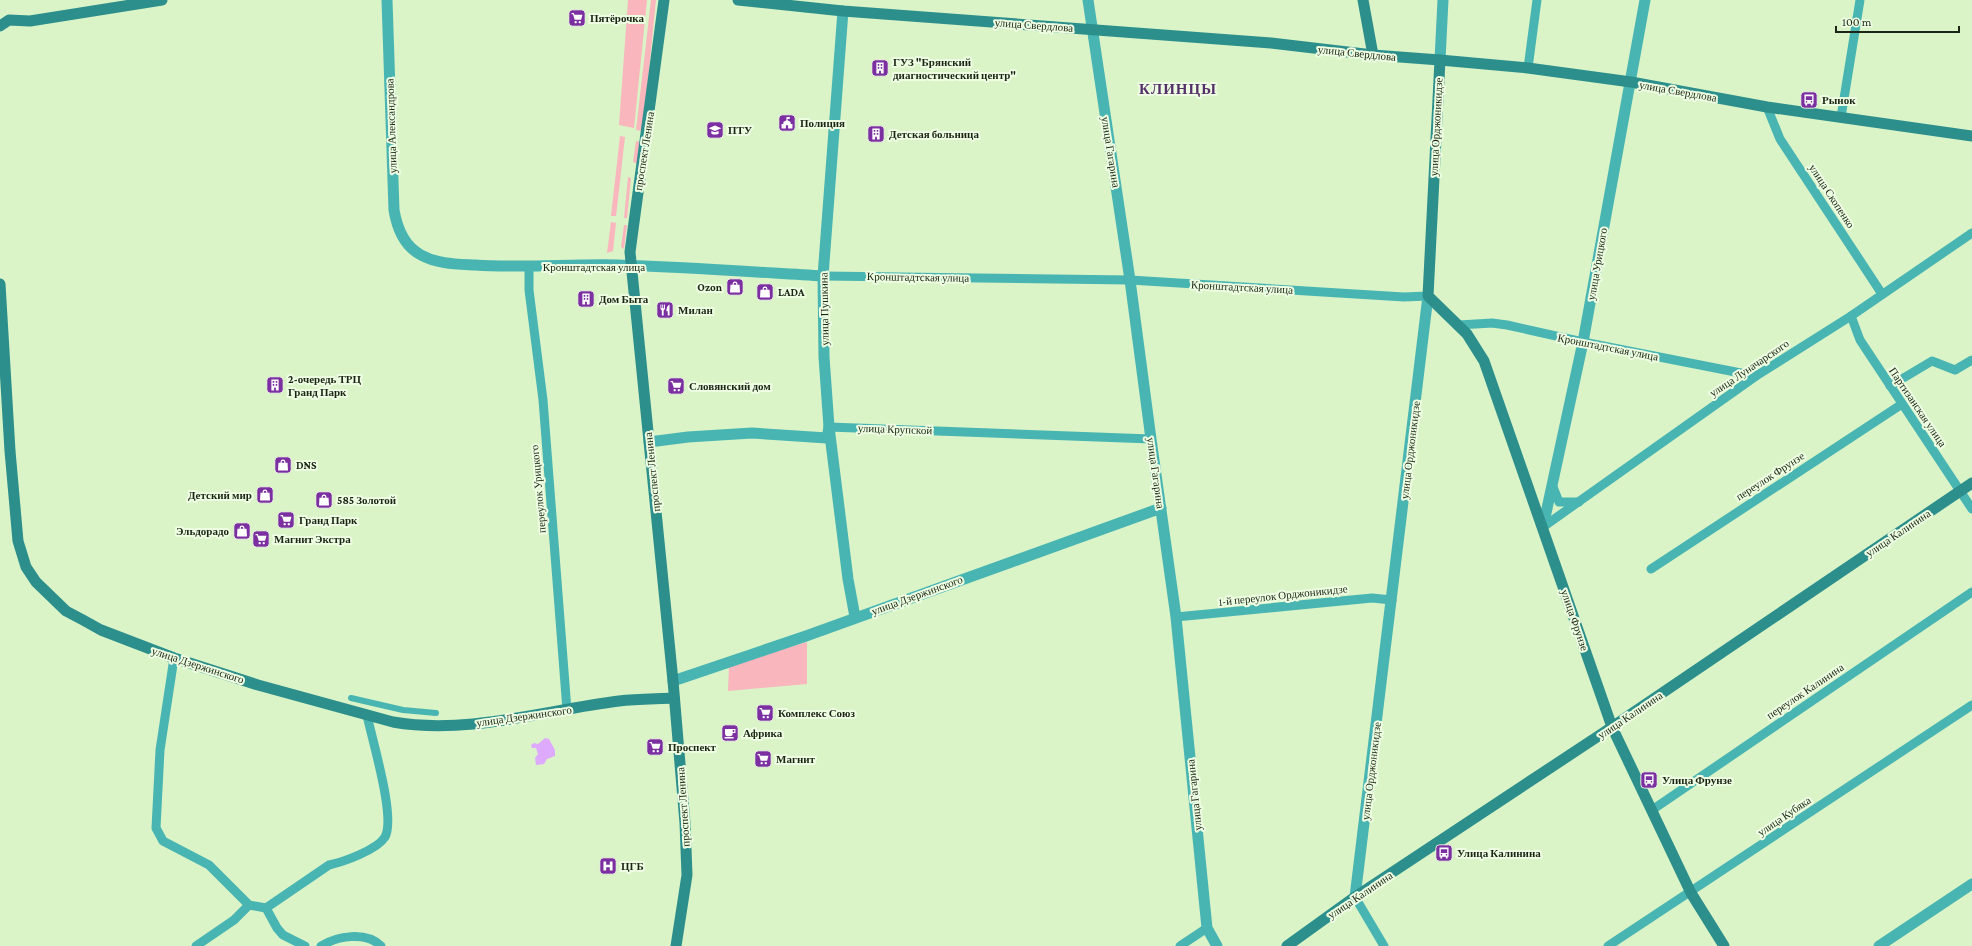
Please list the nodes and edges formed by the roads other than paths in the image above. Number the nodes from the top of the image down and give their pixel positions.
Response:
1 (162, 0) edge
2 (387, 0) edge
3 (664, 0) edge
4 (738, 0) edge
5 (1088, 0) edge
6 (1363, 0) edge
7 (1443, 0) edge
8 (1537, 0) edge
9 (1645, 0) edge
10 (1860, 0) edge
11 (843, 6) edge
12 (3, 21) edge
13 (1092, 30) junction
14 (1373, 56) junction
15 (1440, 60) junction
16 (1528, 68) junction
17 (1631, 82) junction
18 (1767, 107) junction
19 (1841, 117) junction
20 (1972, 136) edge
21 (1972, 233) edge
22 (411, 248) joint
23 (630, 266) junction
24 (529, 267) junction
25 (823, 276) junction
26 (1130, 280) junction
27 (0, 284) edge
28 (1882, 294) junction
29 (1428, 296) junction
30 (1851, 316) junction
31 (1459, 325) junction
32 (1583, 342) junction
33 (2, 359) edge
34 (1972, 360) edge
35 (1756, 376) junction
36 (1890, 386) junction
37 (1902, 404) junction
38 (829, 427) junction
39 (1150, 439) junction
40 (650, 442) junction
41 (1972, 483) edge
42 (1552, 487) junction
43 (1960, 491) junction
44 (1579, 502) junction
45 (1161, 508) junction
46 (1972, 509) edge
47 (1543, 527) junction
48 (1651, 569) dead end
49 (1972, 592) edge
50 (1392, 600) junction
51 (855, 617) junction
52 (1176, 617) junction
53 (174, 658) junction
54 (673, 681) junction
55 (351, 698) dead end
56 (674, 698) junction
57 (1972, 705) edge
58 (568, 710) junction
59 (436, 713) dead end
60 (367, 715) junction
61 (1612, 727) junction
62 (1652, 810) junction
63 (1972, 884) edge
64 (1691, 893) junction
65 (1355, 897) junction
66 (249, 905) junction
67 (266, 908) junction
68 (1207, 928) junction
69 (196, 946) edge
70 (305, 946) edge
71 (321, 946) edge
72 (381, 946) edge
73 (676, 946) edge
74 (1180, 946) edge
75 (1217, 946) edge
76 (1287, 946) edge
77 (1384, 946) edge
78 (1608, 946) edge
79 (1724, 946) edge
80 (1880, 946) edge

1 - 12 main road
2 - 22 street, улица Александрова
3 - 23 main road, проспект Ленина
4 - 11 main road, улица Свердлова
5 - 13 street, улица Гагарина
6 - 14 main road
7 - 15 street, улица Орджоникидзе
8 - 16 street
9 - 17 street, улица Урицкого
10 - 19 street
11 - 13 main road, улица Свердлова
11 - 25 street, улица Пушкина
13 - 14 main road, улица Свердлова
13 - 26 street, улица Гагарина
14 - 15 main road, улица Свердлова
15 - 16 main road, улица Свердлова
15 - 29 main road, улица Орджоникидзе
16 - 17 main road, улица Свердлова
17 - 18 main road, улица Свердлова
17 - 32 street, улица Урицкого
18 - 19 main road, улица Свердлова
18 - 28 street, улица Скопенко
19 - 20 main road, улица Свердлова
21 - 28 street, улица Луначарского
22 - 24 street, Кронштадтская улица
23 - 24 street, Кронштадтская улица
23 - 25 street, Кронштадтская улица
23 - 40 main road, проспект Ленина
24 - 58 street, переулок Урицкого
25 - 26 street, Кронштадтская улица
25 - 38 street, улица Пушкина
26 - 29 street, Кронштадтская улица
26 - 39 street, улица Гагарина
27 - 33 main road, улица Дзержинского
28 - 30 street, улица Луначарского
29 - 31 main road, улица Фрунзе
29 - 50 street, улица Орджоникидзе
30 - 35 street, улица Луначарского
30 - 36 street, Партизанская улица
31 - 32 street, Кронштадтская улица
31 - 47 main road, улица Фрунзе
32 - 35 street, Кронштадтская улица
32 - 42 street, улица Урицкого
33 - 53 main road, улица Дзержинского
34 - 36 street
35 - 44 street, улица Луначарского
36 - 37 street, Партизанская улица
37 - 43 street, Партизанская улица
37 - 48 street, переулок Фрунзе
38 - 39 street, улица Крупской
38 - 40 street
38 - 51 street, улица Пушкина
39 - 45 street, улица Гагарина
40 - 54 main road, проспект Ленина
41 - 43 main road, улица Калинина
42 - 44 street
42 - 47 street, улица Урицкого
43 - 46 street, Партизанская улица
43 - 61 main road, улица Калинина
44 - 47 street, улица Луначарского
45 - 51 street, улица Дзержинского
45 - 52 street, улица Гагарина
47 - 61 main road, улица Фрунзе
49 - 62 street, переулок Калинина
50 - 52 street, 1-й переулок Орджоникидзе
50 - 65 street, улица Орджоникидзе
51 - 54 street, улица Дзержинского
52 - 68 street, улица Гагарина
53 - 60 main road, улица Дзержинского
53 - 66 street
54 - 56 main road, проспект Ленина
55 - 59 street
56 - 58 main road, улица Дзержинского
56 - 73 main road, проспект Ленина
57 - 64 street, улица Кубяка
58 - 60 main road, улица Дзержинского
60 - 67 street
61 - 62 main road, улица Фрунзе
61 - 65 main road, улица Калинина
62 - 64 main road, улица Фрунзе
63 - 80 street
64 - 78 street, улица Кубяка
64 - 79 main road, улица Фрунзе
65 - 76 main road, улица Калинина
65 - 77 street
66 - 67 street
66 - 69 street
67 - 70 street
68 - 74 street
68 - 75 street, улица Гагарина
71 - 72 street

